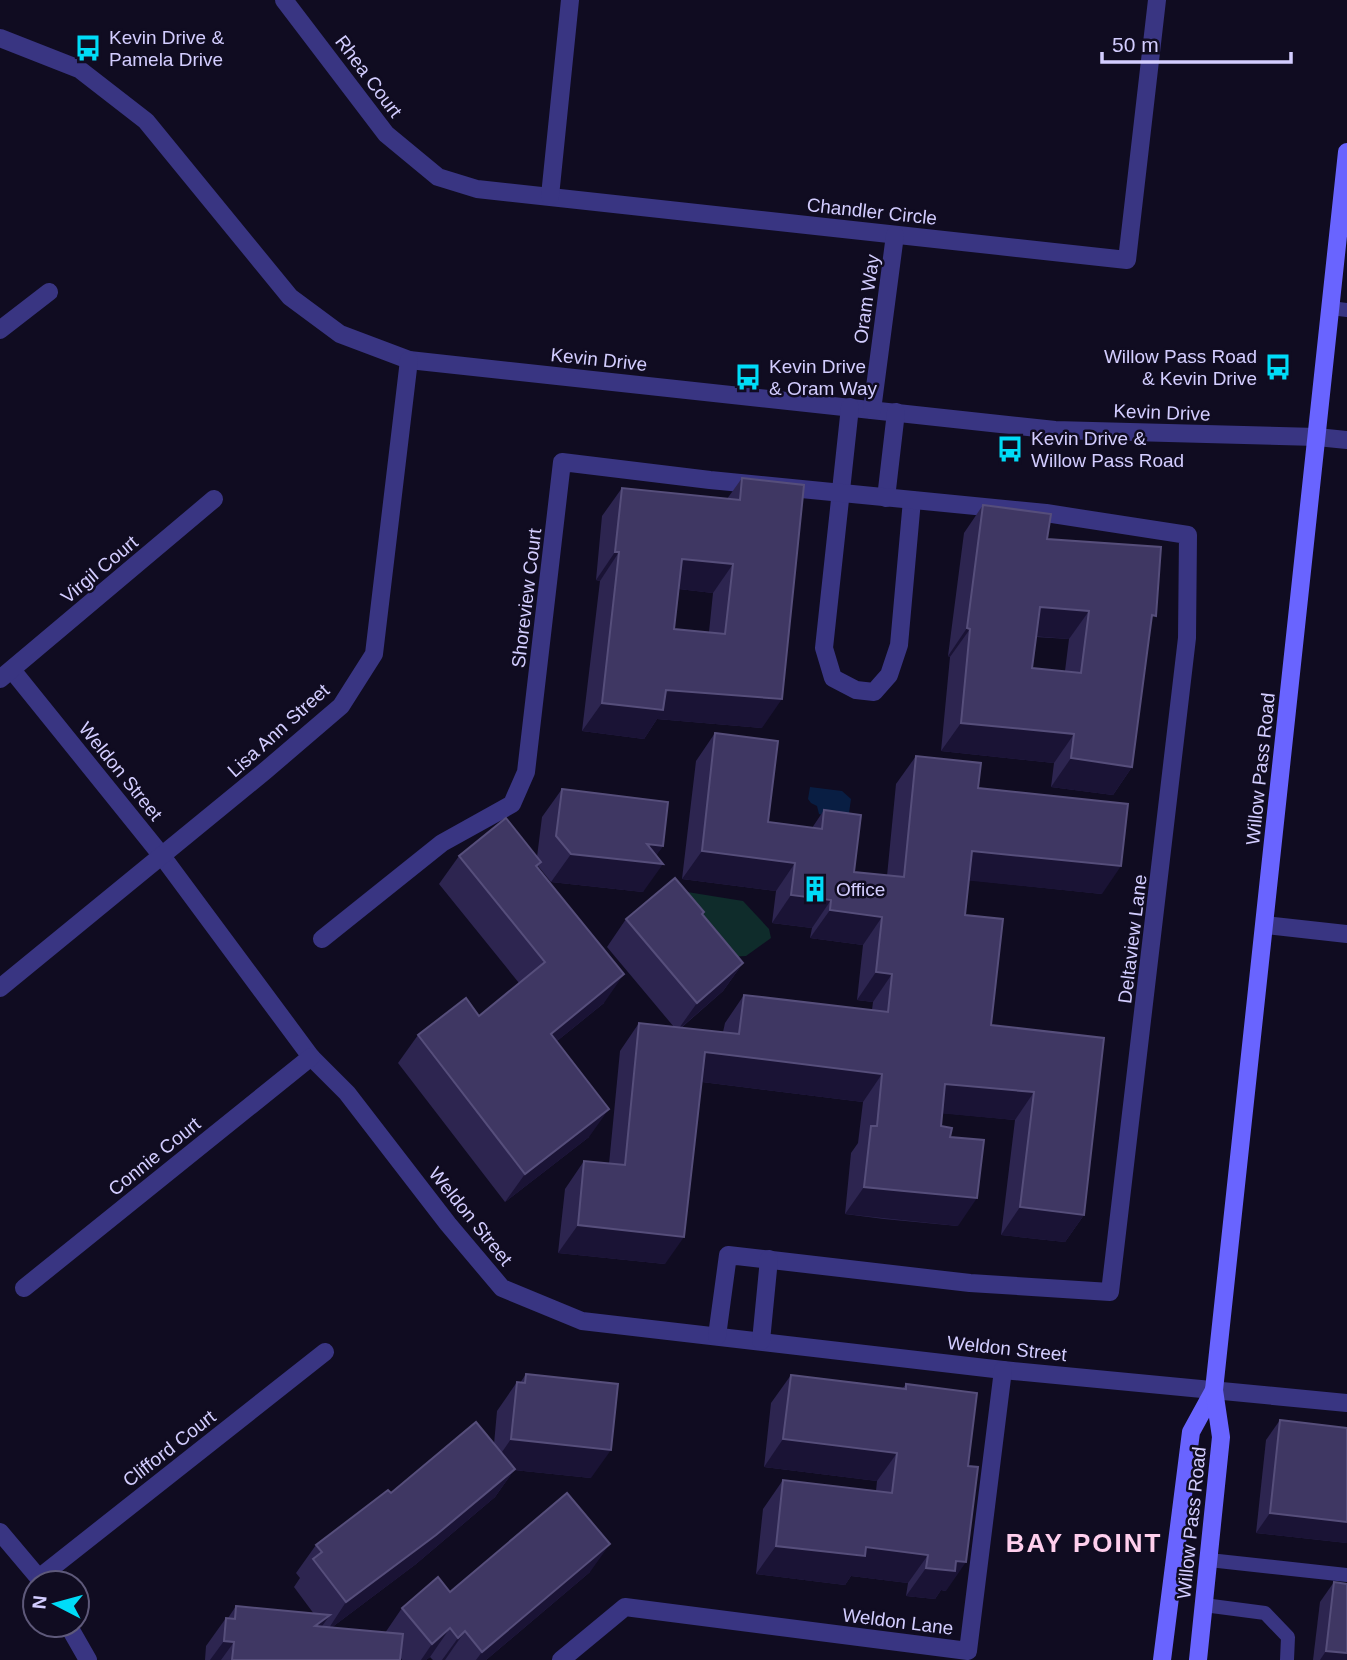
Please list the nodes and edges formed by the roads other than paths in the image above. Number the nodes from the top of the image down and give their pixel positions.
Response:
1 (284, 0) edge
2 (570, 0) edge
3 (1157, 0) edge
4 (0, 38) edge
5 (1347, 152) edge
6 (550, 197) junction
7 (895, 235) junction
8 (49, 292) dead end
9 (1339, 309) edge
10 (3, 323) edge
11 (409, 360) junction
12 (850, 407) junction
13 (872, 410) junction
14 (897, 412) junction
15 (1317, 437) junction
16 (1347, 440) edge
17 (841, 493) junction
18 (862, 496) joint
19 (886, 498) junction
20 (214, 499) dead end
21 (912, 500) junction
22 (6, 675) edge
23 (162, 856) junction
24 (1265, 925) junction
25 (1347, 934) edge
26 (322, 939) dead end
27 (0, 988) edge
28 (311, 1057) junction
29 (769, 1259) junction
30 (24, 1288) dead end
31 (717, 1336) junction
32 (761, 1341) junction
33 (325, 1352) dead end
34 (1003, 1370) junction
35 (1214, 1390) junction
36 (1347, 1403) edge
37 (0, 1532) edge
38 (1209, 1560) junction
39 (32, 1569) edge
40 (56, 1569) edge
41 (1347, 1575) edge
42 (1204, 1605) junction
43 (76, 1639) edge
44 (88, 1660) edge
45 (561, 1660) edge
46 (1162, 1660) edge
47 (1198, 1660) edge
48 (1287, 1660) edge

1 - 6 street, Rhea Court
2 - 6 street
3 - 7 street, Chandler Circle
4 - 11 street, Kevin Drive
5 - 9 main road, Willow Pass Road
6 - 7 street, Chandler Circle
7 - 13 street, Oram Way
8 - 10 street
9 - 15 main road, Willow Pass Road
11 - 12 street, Kevin Drive
11 - 23 street, Lisa Ann Street
12 - 13 street, Kevin Drive
12 - 17 street
13 - 14 street, Kevin Drive
14 - 15 street, Kevin Drive
14 - 19 street
15 - 16 street, Kevin Drive
15 - 24 main road, Willow Pass Road
17 - 18 street, Shoreview Court
17 - 21 street
17 - 26 street, Shoreview Court
18 - 19 street, Deltaview Lane
19 - 21 street, Deltaview Lane
20 - 22 street, Virgil Court
21 - 29 street, Deltaview Lane
22 - 23 street, Weldon Street
23 - 27 street, Lisa Ann Street
23 - 28 street, Weldon Street
24 - 25 street
24 - 35 main road, Willow Pass Road
28 - 30 street, Connie Court
28 - 31 street, Weldon Street
29 - 31 street, Deltaview Lane
29 - 32 street
31 - 32 street, Weldon Street
32 - 34 street, Weldon Street
33 - 40 street, Clifford Court
34 - 35 street, Weldon Street
34 - 45 street, Weldon Lane
35 - 36 street, Weldon Street
35 - 38 main road, Willow Pass Road
35 - 46 main road, Willow Pass Road
37 - 39 street
38 - 41 lane
38 - 42 main road, Willow Pass Road
42 - 47 main road, Willow Pass Road
42 - 48 lane
43 - 44 street

